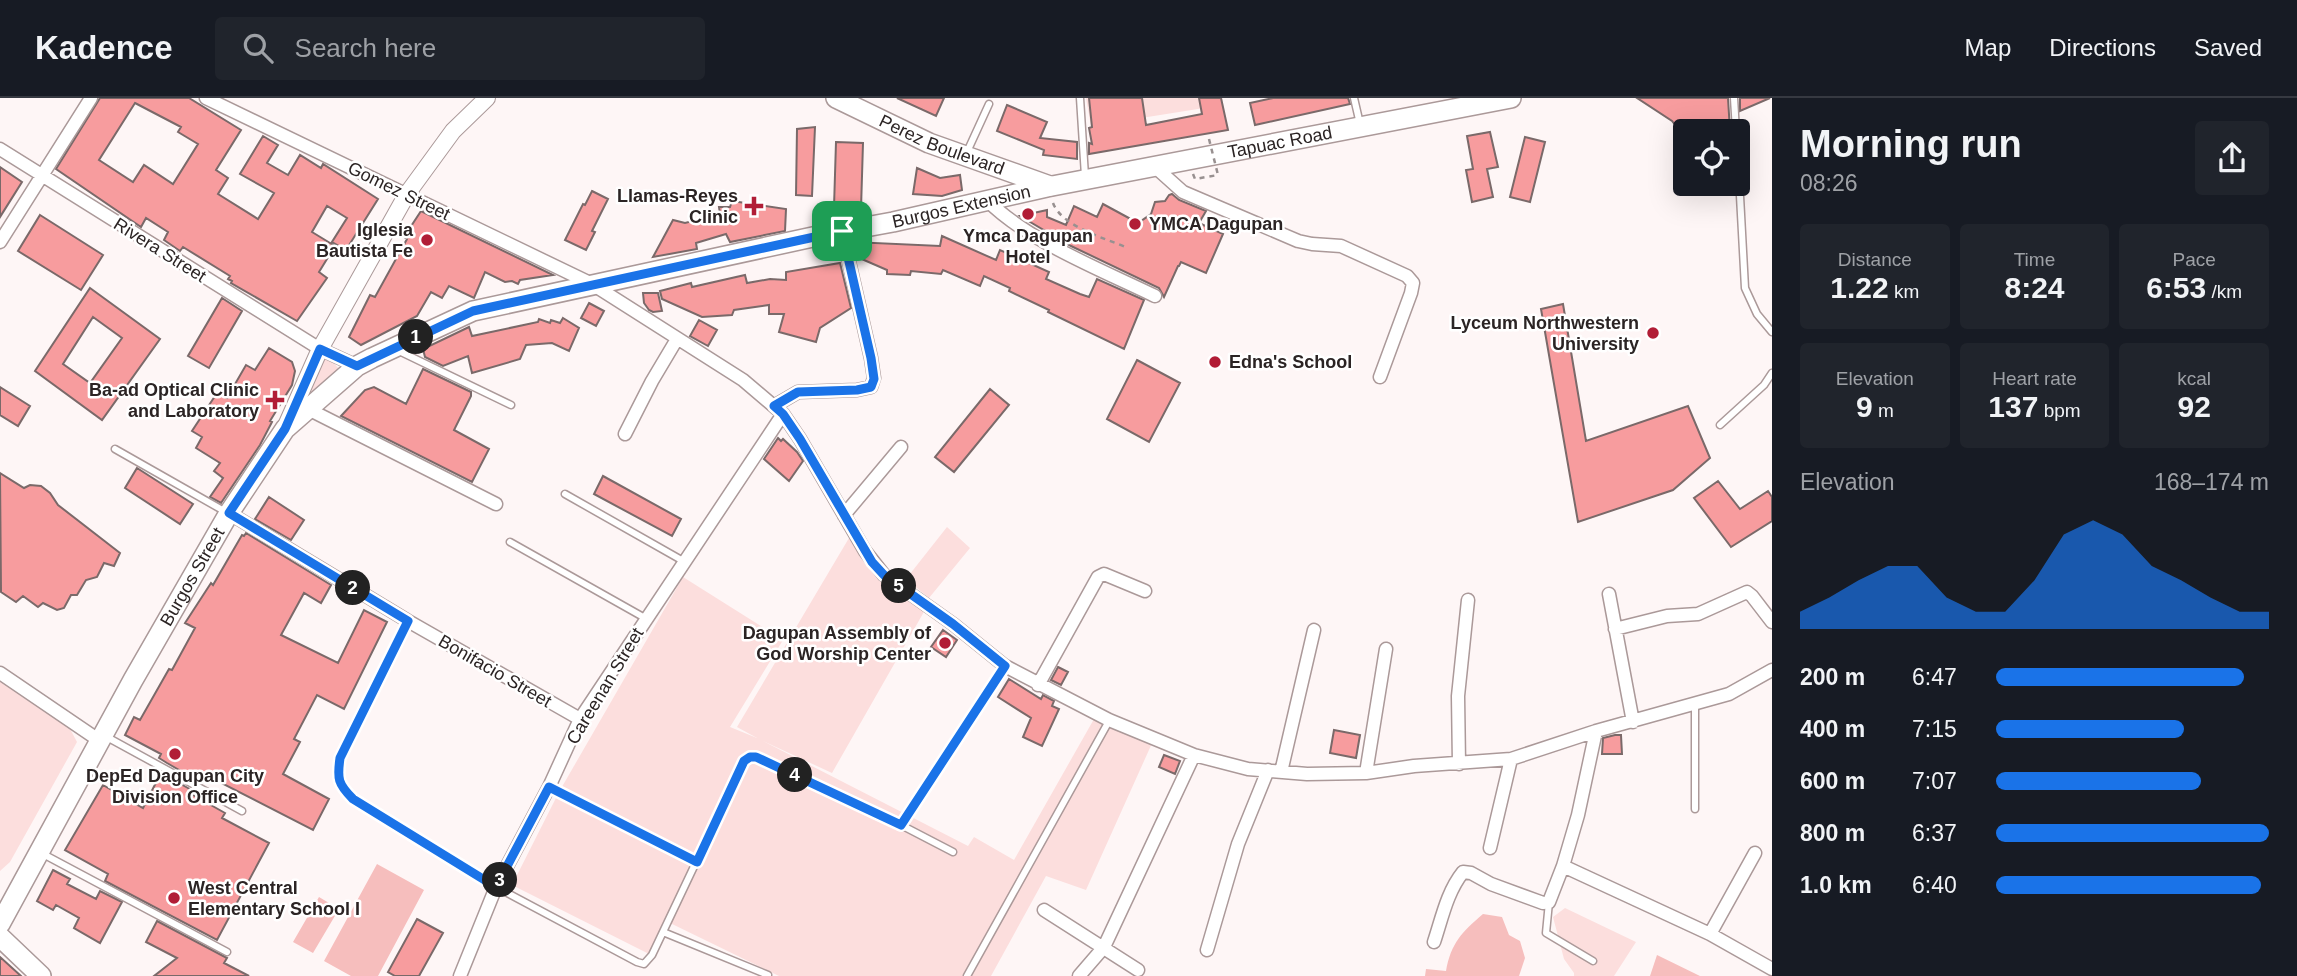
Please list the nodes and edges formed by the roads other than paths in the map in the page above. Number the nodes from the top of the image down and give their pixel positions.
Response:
1 (91, 98) edge
2 (206, 98) edge
3 (487, 98) edge
4 (835, 98) edge
5 (1080, 98) edge
6 (1354, 98) edge
7 (1511, 98) edge
8 (1734, 98) edge
9 (1483, 101) edge
10 (989, 104) dead end
11 (1735, 119) edge
12 (1361, 126) junction
13 (0, 149) edge
14 (965, 157) junction
15 (1154, 166) junction
16 (43, 178) junction
17 (1085, 179) junction
18 (1049, 186) junction
19 (407, 194) junction
20 (1740, 196) edge
21 (987, 201) junction
22 (842, 231) junction
23 (0, 243) edge
24 (592, 284) junction
25 (1155, 296) dead end
26 (1772, 332) edge
27 (677, 339) junction
28 (392, 348) junction
29 (320, 349) junction
30 (357, 366) junction
31 (1772, 373) edge
32 (1380, 377) dead end
33 (511, 405) dead end
34 (308, 409) junction
35 (779, 410) junction
36 (1720, 425) dead end
37 (285, 429) junction
38 (625, 435) dead end
39 (901, 447) dead end
40 (115, 449) dead end
41 (565, 494) dead end
42 (496, 504) dead end
43 (229, 513) junction
44 (844, 515) junction
45 (510, 542) dead end
46 (685, 562) junction
47 (1145, 591) dead end
48 (1609, 594) dead end
49 (1468, 600) dead end
50 (646, 618) junction
51 (408, 621) junction
52 (1772, 622) edge
53 (1615, 629) junction
54 (1314, 630) dead end
55 (1386, 649) dead end
56 (1005, 666) junction
57 (1772, 670) edge
58 (0, 673) edge
59 (1038, 685) junction
60 (1695, 704) junction
61 (580, 719) junction
62 (1109, 720) junction
63 (1633, 722) junction
64 (1596, 731) junction
65 (102, 738) junction
66 (1194, 755) junction
67 (1511, 759) junction
68 (1459, 764) junction
69 (1275, 771) junction
70 (1366, 773) junction
71 (549, 787) junction
72 (1695, 809) dead end
73 (242, 811) dead end
74 (901, 825) junction
75 (1490, 848) dead end
76 (39, 852) junction
77 (953, 852) dead end
78 (1755, 853) dead end
79 (697, 862) junction
80 (1563, 866) junction
81 (496, 887) junction
82 (1549, 902) junction
83 (1044, 910) dead end
84 (0, 924) edge
85 (663, 932) junction
86 (1710, 934) junction
87 (0, 937) edge
88 (1434, 942) dead end
89 (1104, 947) junction
90 (1207, 950) dead end
91 (227, 952) dead end
92 (1592, 961) dead end
93 (1138, 970) dead end
94 (1772, 970) edge
95 (768, 975) edge
96 (41, 976) edge
97 (460, 976) edge
98 (967, 976) edge
99 (1079, 976) edge

1 - 16 street
2 - 19 street, Gomez Street
3 - 19 street, Burgos Street
4 - 14 main road, Perez Boulevard
5 - 17 lane
6 - 12 lane
7 - 9 main road, Tapuac Road
8 - 11 lane
9 - 12 main road, Tapuac Road
10 - 14 lane
12 - 15 main road, Tapuac Road
13 - 16 street, Rivera Street
14 - 18 main road, Perez Boulevard
15 - 17 main road, Tapuac Road
15 - 32 street
16 - 23 street
16 - 29 street, Rivera Street
17 - 18 main road, Tapuac Road
18 - 21 main road, Burgos Extension
19 - 24 street, Gomez Street
19 - 29 street, Burgos Street
20 - 26 lane
21 - 22 main road, Burgos Extension
21 - 25 street
22 - 24 main road, Burgos Extension
22 - 35 street
24 - 27 street, Gomez Street
24 - 28 main road, Burgos Extension
27 - 35 street, Gomez Street
27 - 38 street
28 - 30 main road, Burgos Extension
28 - 33 lane
29 - 30 street, Rivera Street
29 - 37 street, Burgos Street
30 - 34 main road, Burgos Extension
31 - 36 lane
34 - 37 main road, Burgos Extension
34 - 42 street
35 - 44 street, Gomez Street
35 - 46 street, Careenan Street
37 - 43 main road, Burgos Street
39 - 44 street
40 - 43 lane
41 - 46 lane
43 - 51 street, Bonifacio Street
43 - 65 main road, Burgos Street
44 - 56 street, Gomez Street
45 - 50 lane
46 - 50 street, Careenan Street
47 - 59 street
48 - 53 street
49 - 68 street
50 - 61 street, Careenan Street
51 - 61 street, Bonifacio Street
51 - 81 lane
52 - 53 street
53 - 63 street
54 - 69 street
55 - 70 street
56 - 59 street, Gomez Street
56 - 74 lane
57 - 60 street, Gomez Street
58 - 65 street
59 - 62 street, Gomez Street
60 - 63 street, Gomez Street
60 - 72 lane
61 - 71 street, Careenan Street
62 - 66 street, Gomez Street
62 - 98 lane
63 - 64 street, Gomez Street
64 - 67 street, Gomez Street
64 - 80 street
65 - 73 lane
65 - 76 main road, Burgos Street
66 - 69 street, Gomez Street
66 - 89 street
67 - 68 street, Gomez Street
67 - 75 street
68 - 70 street, Gomez Street
69 - 70 street, Gomez Street
69 - 90 street
71 - 79 lane
71 - 81 street, Careenan Street
74 - 77 lane
74 - 79 lane
76 - 84 main road, Burgos Street
76 - 91 lane
78 - 86 street
79 - 85 lane
80 - 82 street
80 - 86 street
81 - 85 lane
81 - 97 street, Careenan Street
82 - 88 street
82 - 92 lane
83 - 89 street
85 - 95 lane
86 - 94 street
87 - 96 main road
89 - 93 street
89 - 99 street

